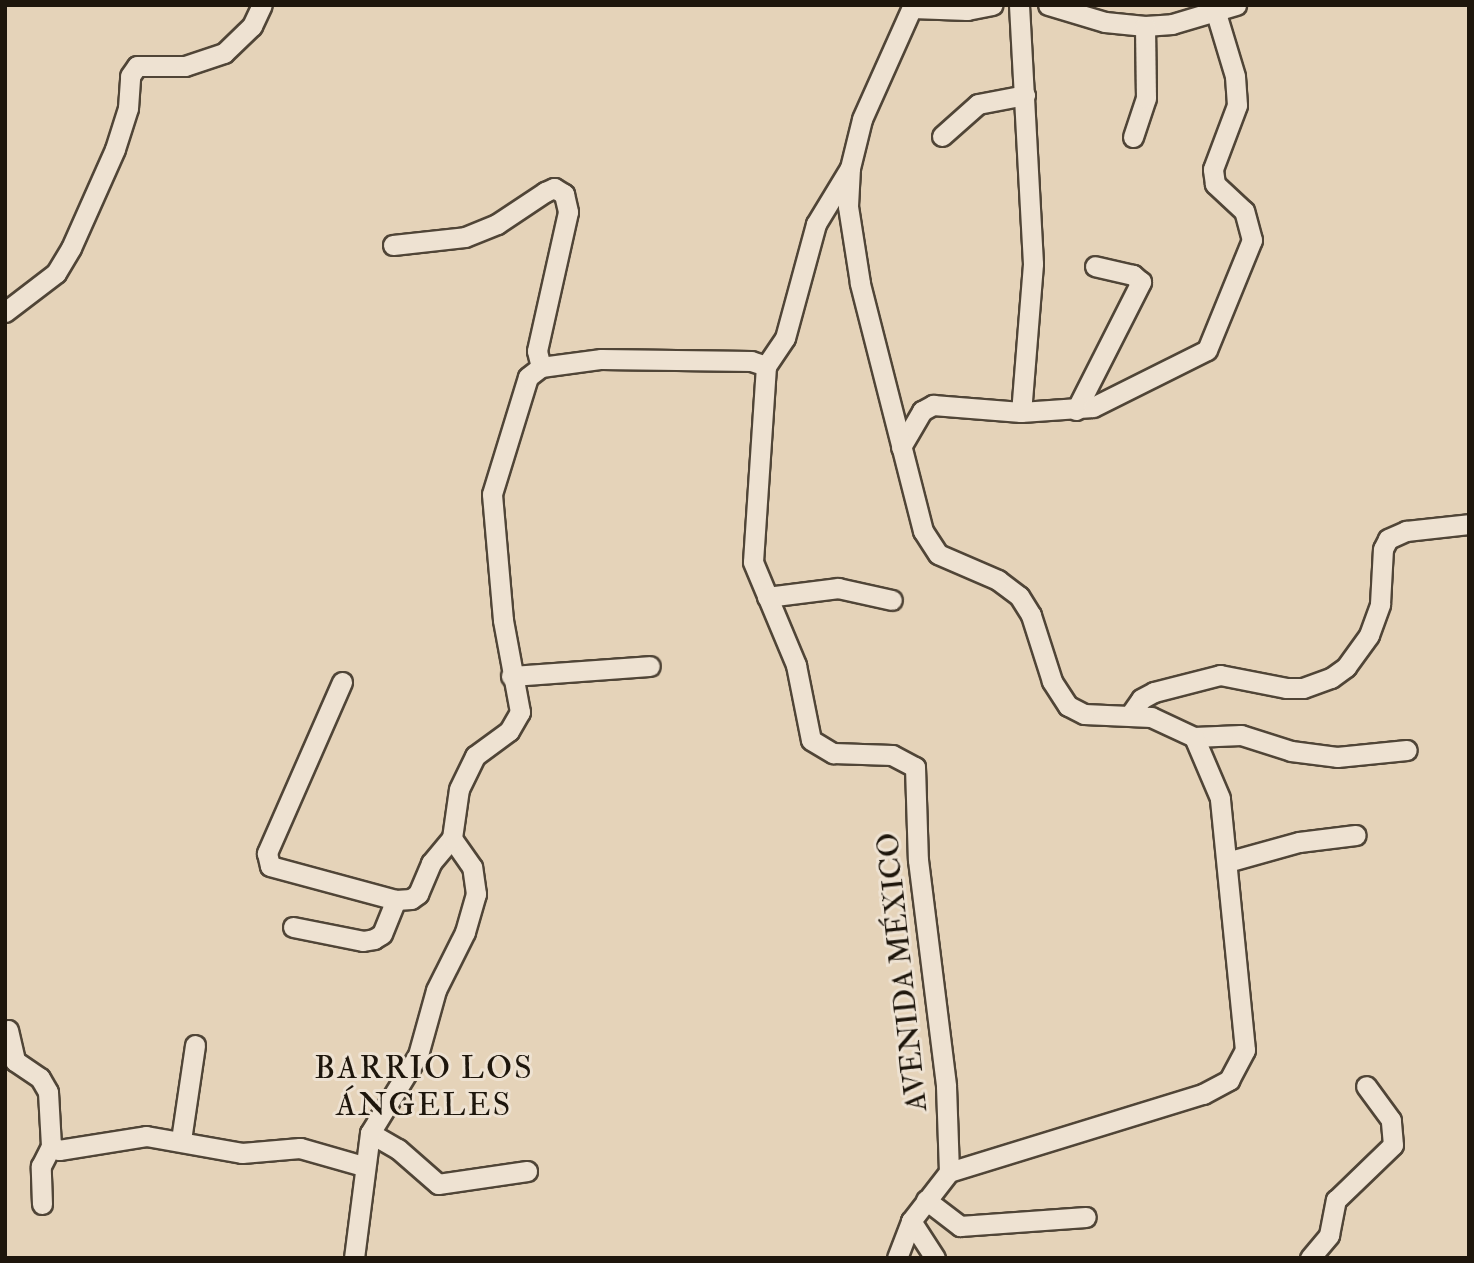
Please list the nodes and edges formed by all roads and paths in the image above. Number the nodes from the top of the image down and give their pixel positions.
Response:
1 (262, 5) edge
2 (993, 5) edge
3 (1019, 5) edge
4 (1048, 5) edge
5 (1236, 5) edge
6 (912, 7) edge
7 (1216, 13) junction
8 (1145, 26) junction
9 (1025, 95) junction
10 (942, 136) dead end
11 (1133, 137) dead end
12 (850, 168) junction
13 (393, 246) dead end
14 (1095, 266) dead end
15 (5, 312) edge
16 (766, 366) junction
17 (541, 367) junction
18 (1076, 410) junction
19 (1021, 412) junction
20 (901, 447) junction
21 (1469, 524) edge
22 (767, 597) junction
23 (892, 600) dead end
24 (650, 666) dead end
25 (511, 676) junction
26 (342, 682) dead end
27 (1130, 715) junction
28 (1194, 737) junction
29 (1407, 750) dead end
30 (1356, 835) dead end
31 (452, 838) junction
32 (1227, 862) junction
33 (396, 900) junction
34 (293, 927) dead end
35 (8, 1030) dead end
36 (195, 1045) dead end
37 (1366, 1086) dead end
38 (370, 1133) junction
39 (181, 1140) junction
40 (55, 1148) junction
41 (363, 1166) junction
42 (527, 1171) dead end
43 (949, 1172) junction
44 (926, 1200) junction
45 (42, 1204) dead end
46 (1086, 1217) dead end
47 (911, 1221) junction
48 (354, 1258) edge
49 (897, 1258) edge
50 (935, 1258) edge
51 (1310, 1258) edge

1 - 15 street
2 - 6 street
3 - 9 street
4 - 8 street
5 - 7 street
6 - 12 street
7 - 8 street
7 - 18 street
8 - 11 street
9 - 10 street
9 - 19 street
12 - 16 street, AVENIDA MÉXICO
12 - 20 street
13 - 17 street
14 - 18 street
16 - 17 street
16 - 22 street, AVENIDA MÉXICO
17 - 25 street
18 - 19 street
19 - 20 street
20 - 27 street
21 - 27 street
22 - 23 street
22 - 43 street, AVENIDA MÉXICO
24 - 25 street
25 - 31 street
26 - 33 street
27 - 28 street
28 - 29 street
28 - 32 street
30 - 32 street
31 - 33 street
31 - 38 street
32 - 43 street
33 - 34 street
35 - 40 street
36 - 39 street
37 - 51 street
38 - 41 street
38 - 42 street
39 - 40 street
39 - 41 street
40 - 45 street
41 - 48 street
43 - 44 street
44 - 46 street
44 - 47 street
47 - 49 street
47 - 50 street

